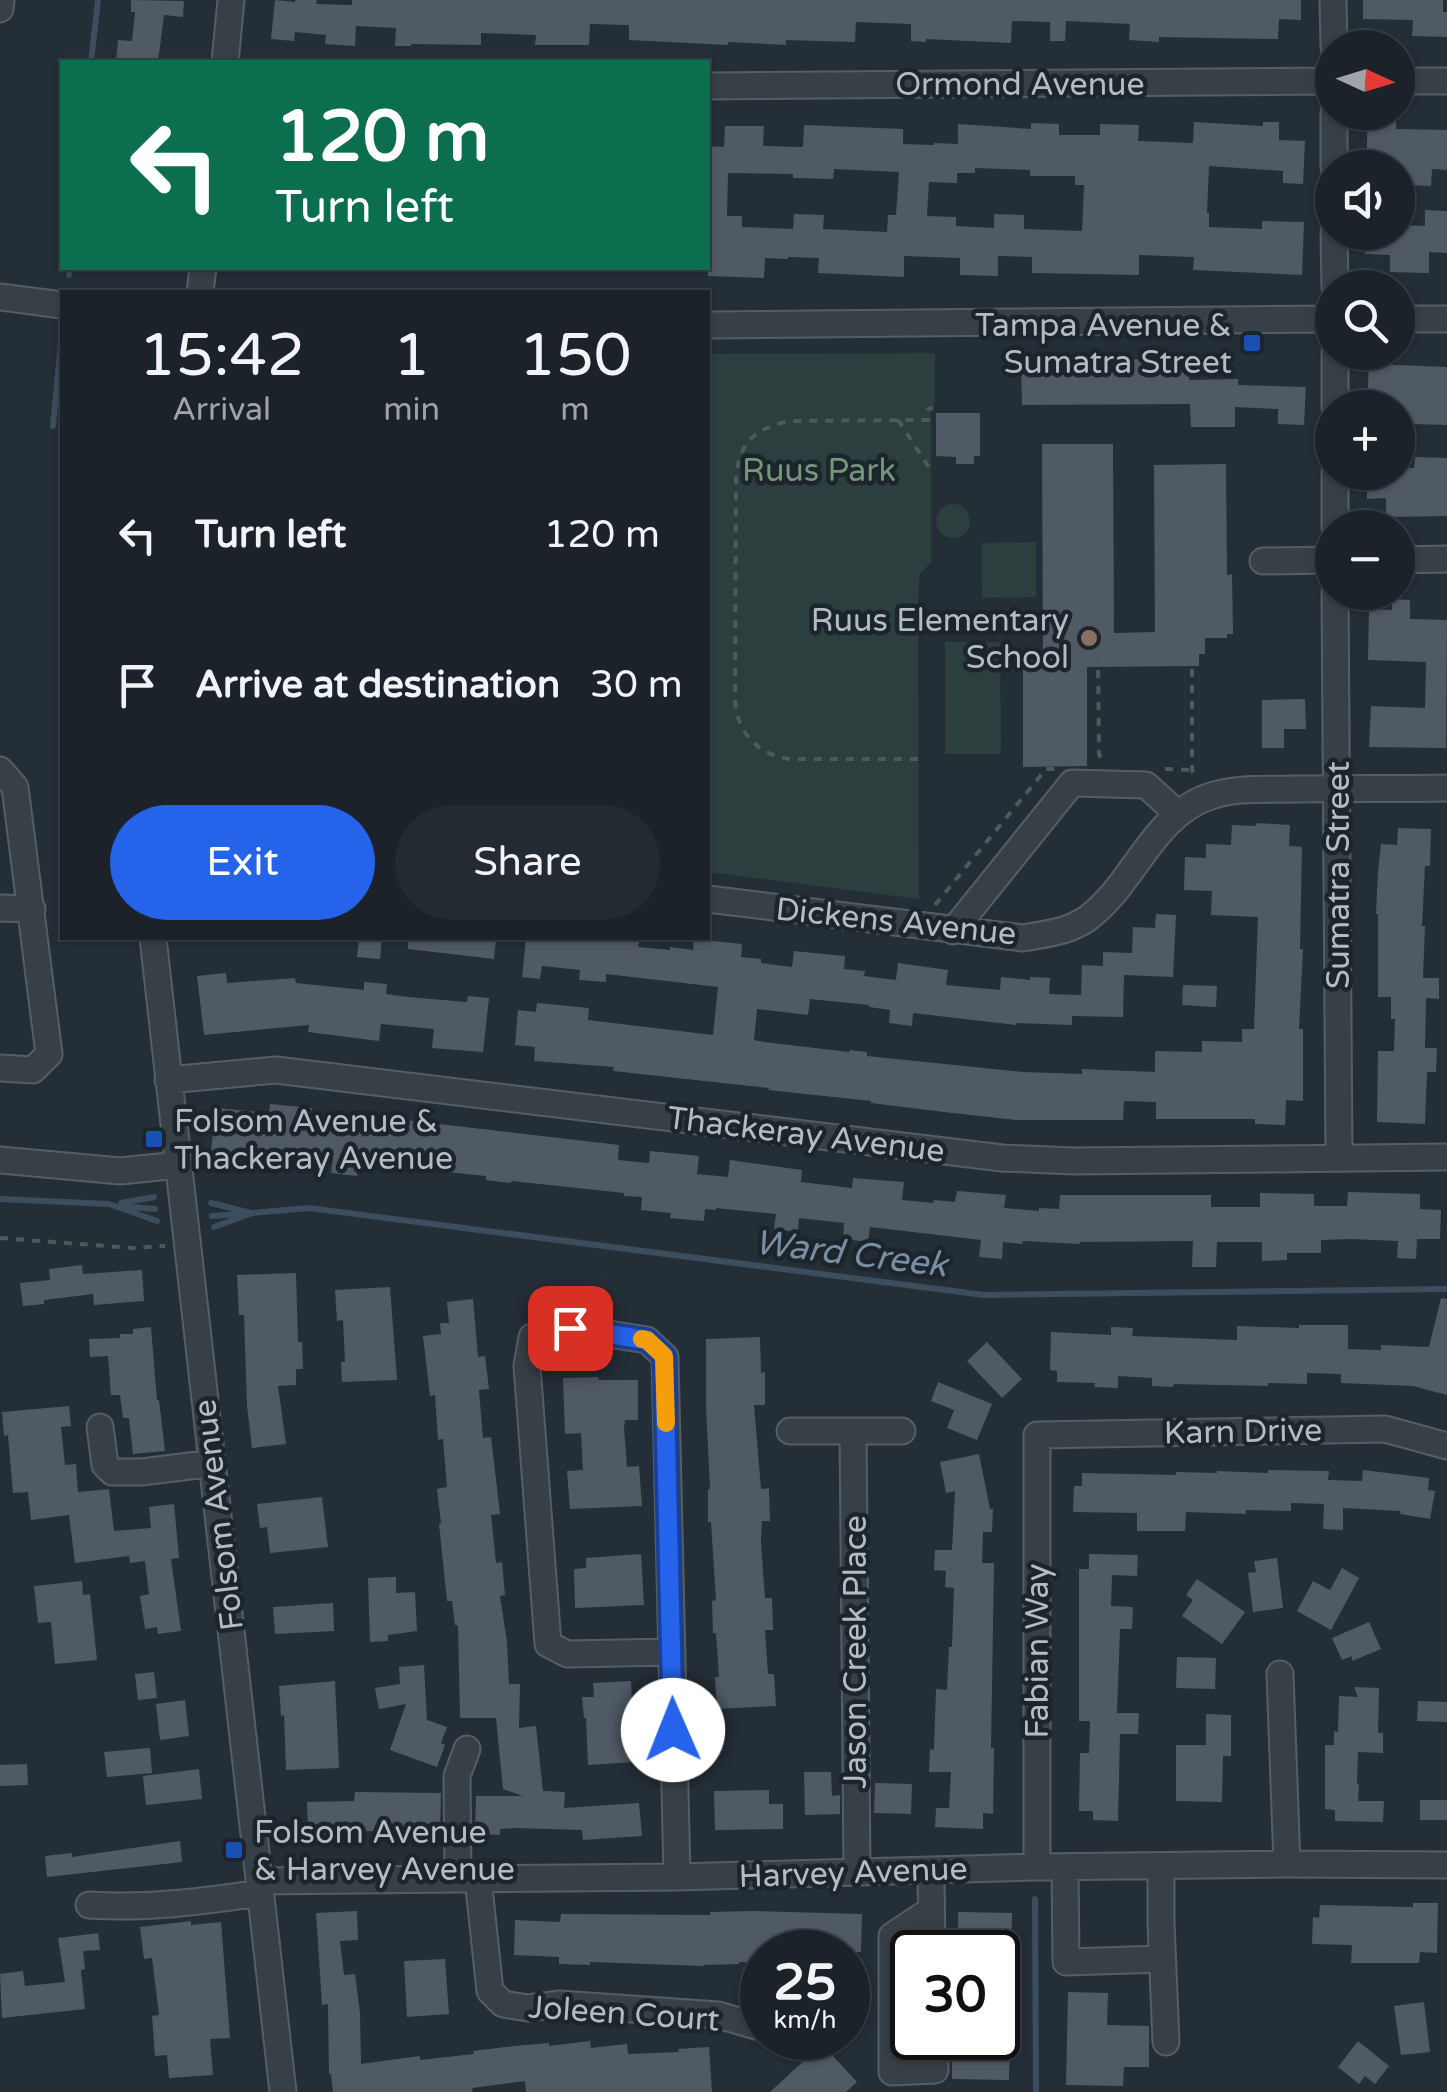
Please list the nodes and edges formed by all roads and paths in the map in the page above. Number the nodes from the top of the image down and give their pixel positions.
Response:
1 (1, 0) edge
2 (232, 0) edge
3 (1333, 0) edge
4 (0, 10) edge
5 (1334, 30) edge
6 (225, 60) edge
7 (1415, 81) edge
8 (1447, 81) edge
9 (1315, 82) edge
10 (710, 86) edge
11 (0, 296) edge
12 (60, 305) edge
13 (1315, 319) edge
14 (1415, 319) edge
15 (1447, 319) edge
16 (710, 325) edge
17 (933, 408) dead end
18 (898, 420) junction
19 (932, 472) dead end
20 (1447, 559) edge
21 (1315, 560) edge
22 (1415, 560) edge
23 (1263, 561) dead end
24 (1335, 610) edge
25 (1098, 654) dead end
26 (1192, 669) dead end
27 (918, 760) dead end
28 (1106, 769) dead end
29 (0, 770) edge
30 (1338, 788) junction
31 (1447, 788) edge
32 (1202, 800) junction
33 (1178, 814) junction
34 (710, 899) edge
35 (0, 908) edge
36 (32, 909) junction
37 (952, 931) junction
38 (153, 940) edge
39 (0, 1068) edge
40 (168, 1080) junction
41 (1447, 1157) edge
42 (1339, 1158) junction
43 (0, 1160) edge
44 (178, 1165) junction
45 (0, 1238) edge
46 (188, 1244) junction
47 (100, 1427) dead end
48 (790, 1430) dead end
49 (853, 1431) junction
50 (902, 1431) dead end
51 (1038, 1434) joint
52 (1447, 1446) edge
53 (213, 1463) junction
54 (672, 1652) junction
55 (1280, 1674) dead end
56 (467, 1749) dead end
57 (1287, 1864) junction
58 (1447, 1865) edge
59 (1162, 1866) junction
60 (1037, 1867) junction
61 (1065, 1868) junction
62 (931, 1870) junction
63 (857, 1872) junction
64 (677, 1877) junction
65 (468, 1878) junction
66 (260, 1887) junction
67 (89, 1905) dead end
68 (931, 1910) junction
69 (901, 1930) edge
70 (931, 1930) edge
71 (1162, 1960) junction
72 (740, 2021) edge
73 (1166, 2042) dead end
74 (892, 2060) edge
75 (935, 2060) edge
76 (283, 2092) edge

1 - 4 street
2 - 6 street
3 - 5 street
7 - 8 street
9 - 10 street, Ormond Avenue
11 - 12 street
13 - 16 street
14 - 15 street
17 - 18 path
18 - 19 path
18 - 27 path
20 - 22 street
21 - 23 street
24 - 30 street, Sumatra Street
25 - 28 path
26 - 32 path
29 - 36 street
30 - 31 street, Dickens Avenue
30 - 32 street, Dickens Avenue
30 - 42 street, Sumatra Street
32 - 33 street, Dickens Avenue
33 - 37 street, Dickens Avenue
33 - 37 street
34 - 37 street, Dickens Avenue
35 - 36 street
36 - 39 street
38 - 40 street, Folsom Avenue
40 - 42 street, Thackeray Avenue
40 - 44 street, Folsom Avenue
41 - 42 street, Thackeray Avenue
43 - 44 street
44 - 46 street, Folsom Avenue
45 - 46 path
46 - 53 street, Folsom Avenue
47 - 53 street
48 - 49 street
49 - 50 street
49 - 63 street, Jason Creek Place
51 - 52 street, Karn Drive
51 - 60 street, Fabian Way
53 - 66 street, Folsom Avenue
54 - 54 street
54 - 64 street
55 - 57 street
56 - 65 street, Joleen Court
57 - 58 street, Harvey Avenue
57 - 59 street, Harvey Avenue
59 - 61 street, Harvey Avenue
59 - 71 street
60 - 61 street, Harvey Avenue
60 - 62 street, Harvey Avenue
61 - 71 street
62 - 63 street, Harvey Avenue
62 - 68 street
63 - 64 street, Harvey Avenue
64 - 65 street, Harvey Avenue
65 - 66 street, Harvey Avenue
65 - 72 street, Joleen Court
66 - 67 street, Harvey Avenue
66 - 76 street, Folsom Avenue
68 - 69 street
68 - 70 street
71 - 73 street
74 - 75 street

